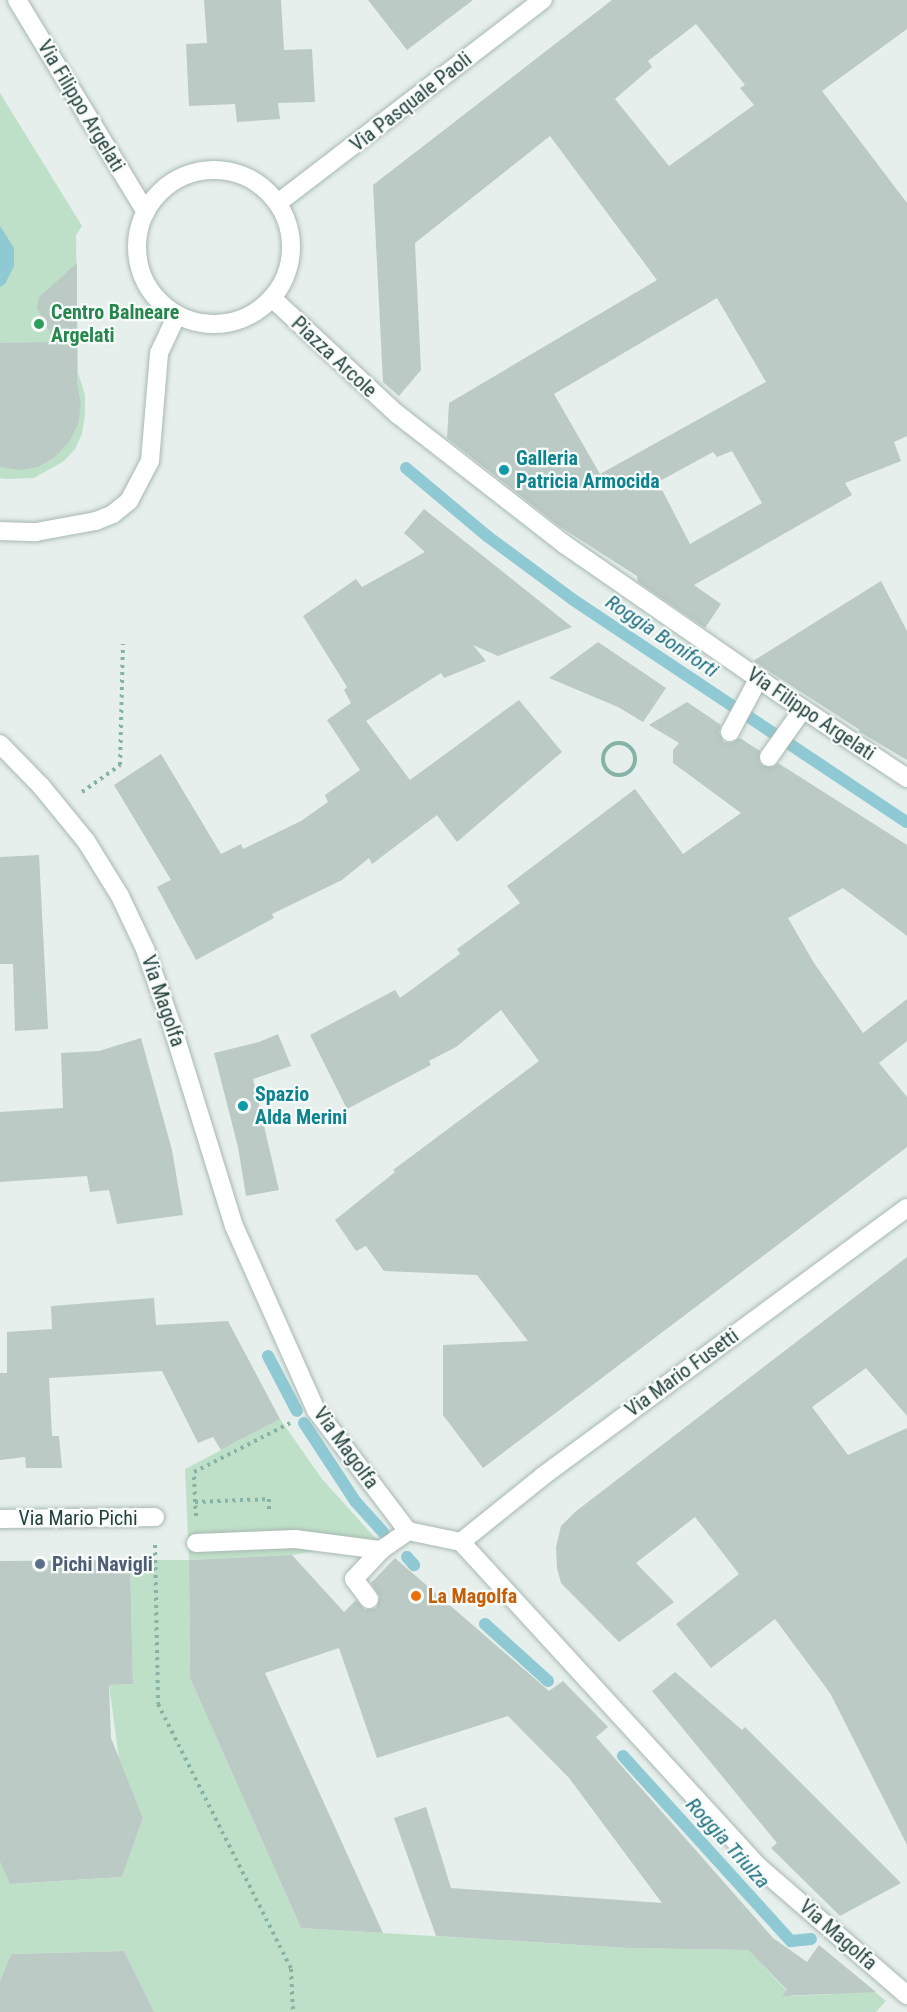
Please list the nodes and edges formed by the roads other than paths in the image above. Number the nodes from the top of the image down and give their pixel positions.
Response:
1 (16, 0) edge
2 (543, 0) edge
3 (278, 204) junction
4 (146, 212) junction
5 (272, 298) junction
6 (177, 315) junction
7 (397, 414) joint
8 (0, 531) edge
9 (754, 687) dead end
10 (797, 717) junction
11 (730, 732) dead end
12 (0, 744) edge
13 (769, 757) dead end
14 (907, 777) edge
15 (907, 1208) edge
16 (155, 1518) road end
17 (0, 1519) edge
18 (408, 1531) junction
19 (460, 1542) junction
20 (196, 1543) dead end
21 (381, 1550) junction
22 (369, 1599) dead end
23 (907, 1995) edge

1 - 4 street, Via Filippo Argelati
2 - 3 street, Via Pasquale Paoli
3 - 4 street
3 - 5 street
4 - 6 street
5 - 6 street
5 - 7 street, Piazza Arcole
6 - 8 street
7 - 10 street, Via Filippo Argelati
9 - 11 street
10 - 13 street
10 - 14 street, Via Filippo Argelati
12 - 18 street, Via Magolfa
15 - 19 street, Via Mario Fusetti
16 - 17 street, Via Mario Pichi
18 - 19 street
18 - 21 street
19 - 23 street, Via Magolfa
20 - 21 street
21 - 22 street

